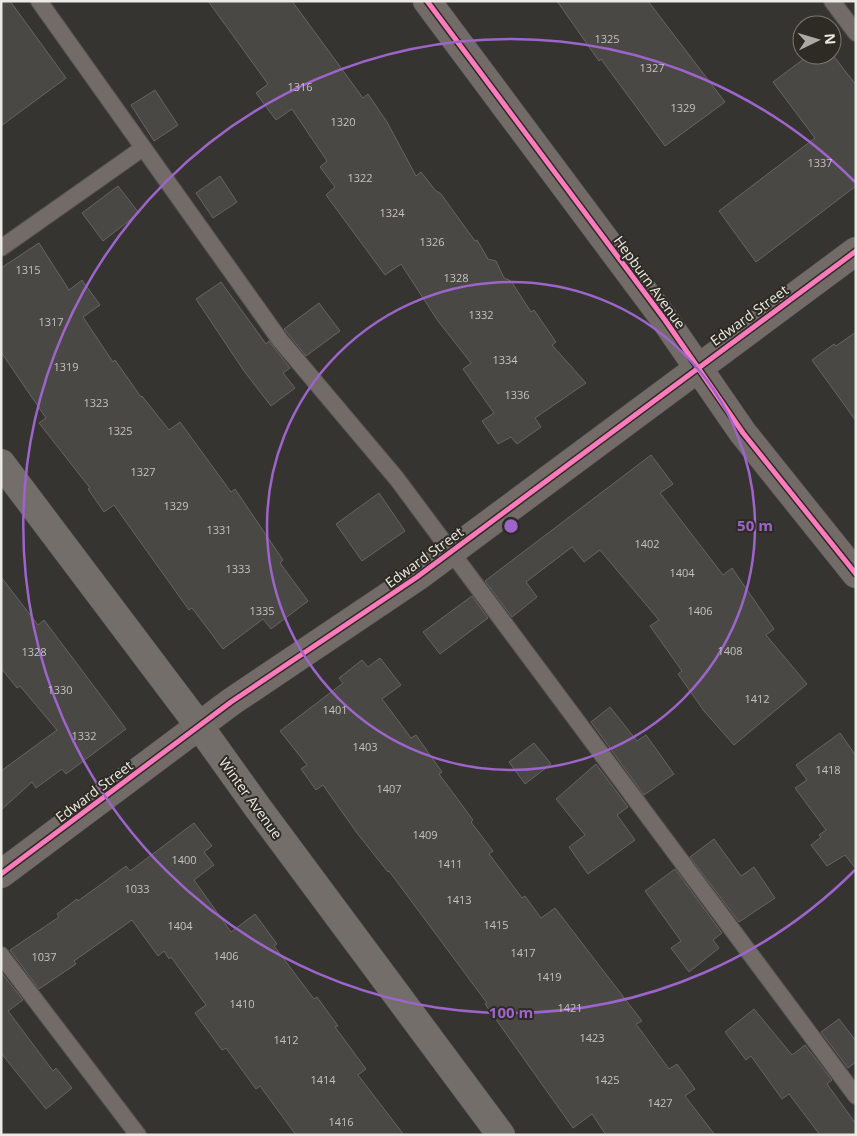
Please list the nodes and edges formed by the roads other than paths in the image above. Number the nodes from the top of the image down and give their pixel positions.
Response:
1 (39, 1) edge
2 (428, 1) edge
3 (832, 1) edge
4 (856, 33) edge
5 (143, 148) junction
6 (1, 248) edge
7 (856, 251) edge
8 (697, 367) junction
9 (1, 463) edge
10 (451, 551) junction
11 (856, 574) edge
12 (200, 727) junction
13 (1, 874) edge
14 (1, 954) edge
15 (856, 1096) edge
16 (138, 1135) edge
17 (501, 1135) edge

1 - 5 lane
2 - 8 street, Hepburn Avenue
3 - 4 lane
5 - 6 lane
5 - 10 lane
7 - 8 street, Edward Street
8 - 10 street, Edward Street
8 - 11 street, Hepburn Avenue
9 - 12 main road, Winter Avenue
10 - 12 street, Edward Street
10 - 15 lane
12 - 13 street, Edward Street
12 - 17 main road, Winter Avenue
14 - 16 lane

